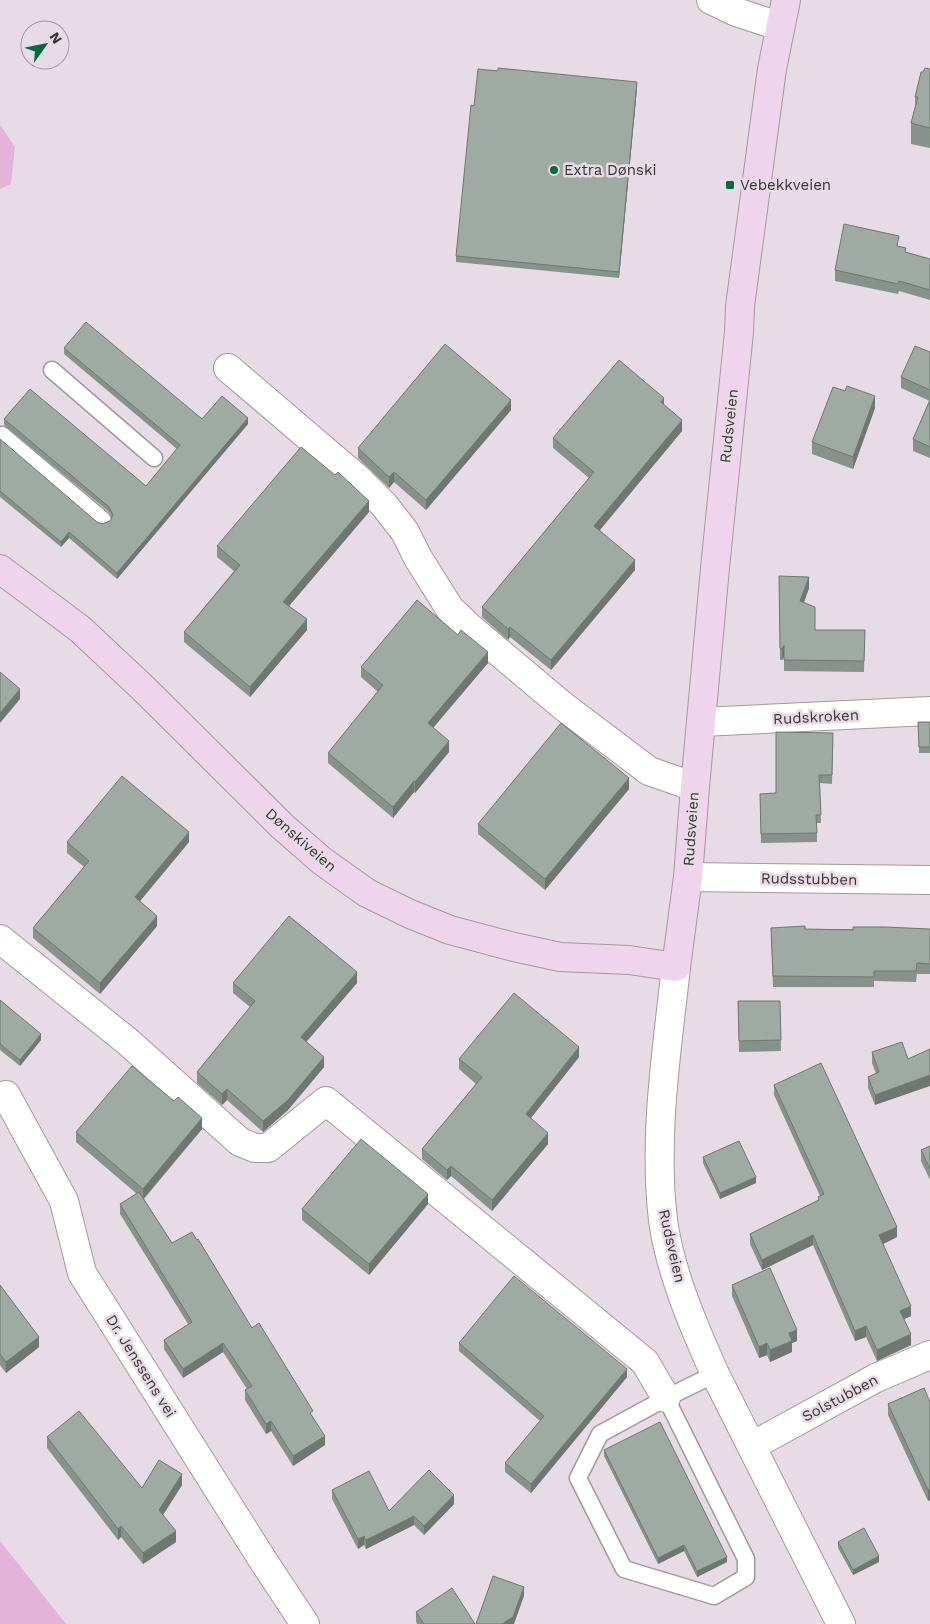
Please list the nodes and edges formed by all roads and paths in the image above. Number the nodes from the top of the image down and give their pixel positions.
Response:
1 (711, 0) edge
2 (786, 0) edge
3 (780, 26) junction
4 (228, 368) dead end
5 (52, 370) dead end
6 (2, 435) dead end
7 (154, 458) dead end
8 (103, 520) dead end
9 (0, 569) edge
10 (930, 711) edge
11 (702, 722) junction
12 (694, 787) junction
13 (688, 877) junction
14 (930, 880) edge
15 (0, 938) edge
16 (676, 967) junction
17 (3, 1090) edge
18 (930, 1355) edge
19 (715, 1374) junction
20 (666, 1398) junction
21 (752, 1446) junction
22 (305, 1624) edge
23 (841, 1624) edge

1 - 3 street
2 - 3 street, Rudsveien
3 - 11 street, Rudsveien
4 - 12 street
5 - 7 lane
6 - 8 lane
9 - 16 street, Dønskiveien
10 - 11 street, Rudskroken
11 - 12 street, Rudsveien
12 - 13 street, Rudsveien
13 - 14 street, Rudsstubben
13 - 16 street, Rudsveien
15 - 20 street
16 - 19 street, Rudsveien
17 - 22 street, Dr. Jenssens vei
18 - 21 street, Solstubben
19 - 20 lane
19 - 21 street, Rudsveien
20 - 20 lane
21 - 23 street, Rudsveien

